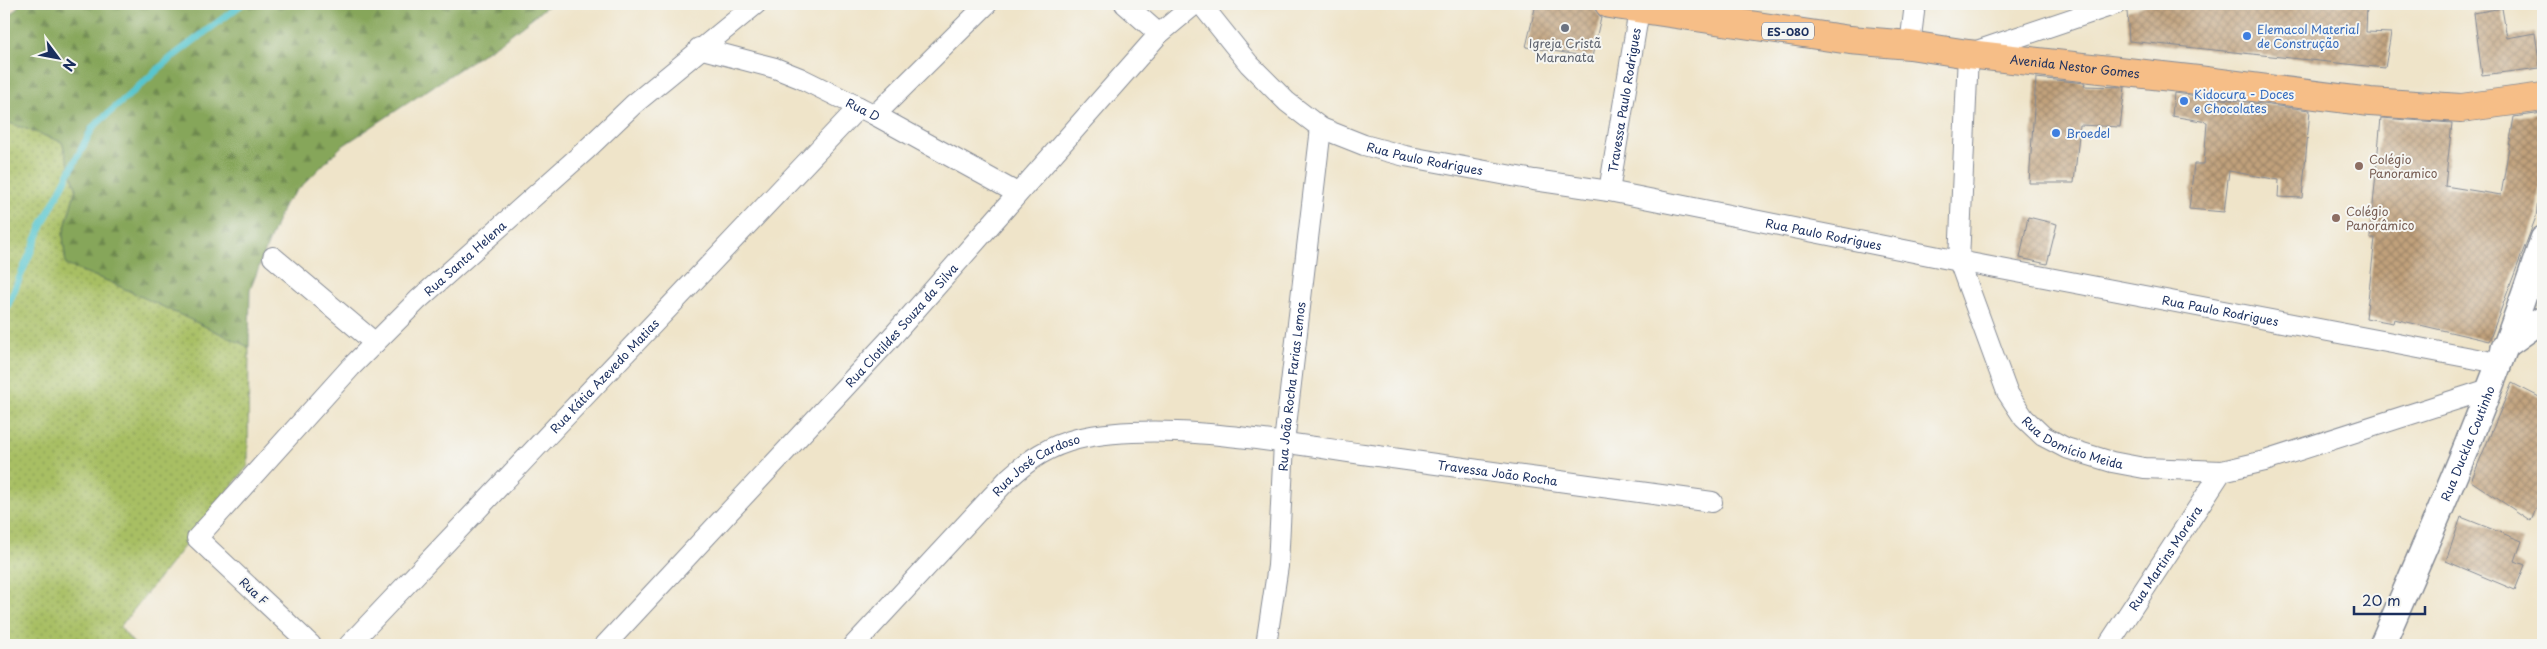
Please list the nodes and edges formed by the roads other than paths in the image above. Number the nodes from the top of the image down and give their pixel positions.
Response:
1 (756, 4) edge
2 (987, 4) edge
3 (1125, 4) edge
4 (1196, 4) edge
5 (1201, 4) edge
6 (1609, 4) edge
7 (1915, 4) edge
8 (2116, 4) edge
9 (1641, 7) edge
10 (1159, 34) junction
11 (1910, 45) junction
12 (699, 48) junction
13 (1968, 54) junction
14 (2543, 97) edge
15 (867, 111) junction
16 (1321, 128) junction
17 (1609, 191) junction
18 (1017, 193) junction
19 (272, 257) dead end
20 (2541, 259) edge
21 (1959, 261) junction
22 (2543, 319) edge
23 (375, 343) junction
24 (2501, 355) junction
25 (2489, 389) junction
26 (1284, 443) junction
27 (2222, 470) junction
28 (1712, 502) dead end
29 (196, 538) joint
30 (310, 645) edge
31 (349, 645) edge
32 (605, 645) edge
33 (854, 645) edge
34 (1266, 645) edge
35 (2108, 645) edge
36 (2382, 645) edge

1 - 12 street, Rua Santa Helena
2 - 15 street, Rua Kátia Azevedo Matias
3 - 10 street
4 - 10 street, Rua Clotildes Souza da Silva
5 - 16 street, Rua Paulo Rodrigues
6 - 9 main road, Avenida Nestor Gomes / ES-080
7 - 11 street
8 - 13 street
9 - 11 main road, Avenida Nestor Gomes / ES-080
9 - 17 street, Travessa Paulo Rodrigues
10 - 18 street, Rua Clotildes Souza da Silva
11 - 13 main road, Avenida Nestor Gomes / ES-080
12 - 15 street, Rua D
12 - 23 street, Rua Santa Helena
13 - 14 main road, Avenida Nestor Gomes / ES-080
13 - 21 street, Rua Domício Meida
15 - 18 street, Rua D
15 - 31 street, Rua Kátia Azevedo Matias
16 - 17 street, Rua Paulo Rodrigues
16 - 26 street, Rua João Rocha Farias Lemos
17 - 21 street, Rua Paulo Rodrigues
18 - 32 street, Rua Clotildes Souza da Silva
19 - 23 street
20 - 24 street, Rua Duckla Coutinho
21 - 24 street, Rua Paulo Rodrigues
21 - 27 street, Rua Domício Meida
22 - 24 street
23 - 29 street, Rua Santa Helena
24 - 25 street, Rua Duckla Coutinho
25 - 27 street, Rua Domício Meida
25 - 36 street, Rua Duckla Coutinho
26 - 28 street, Travessa João Rocha
26 - 33 street, Rua José Cardoso
26 - 34 street, Rua João Rocha Farias Lemos
27 - 35 street, Rua Martins Moreira
29 - 30 street, Rua F

